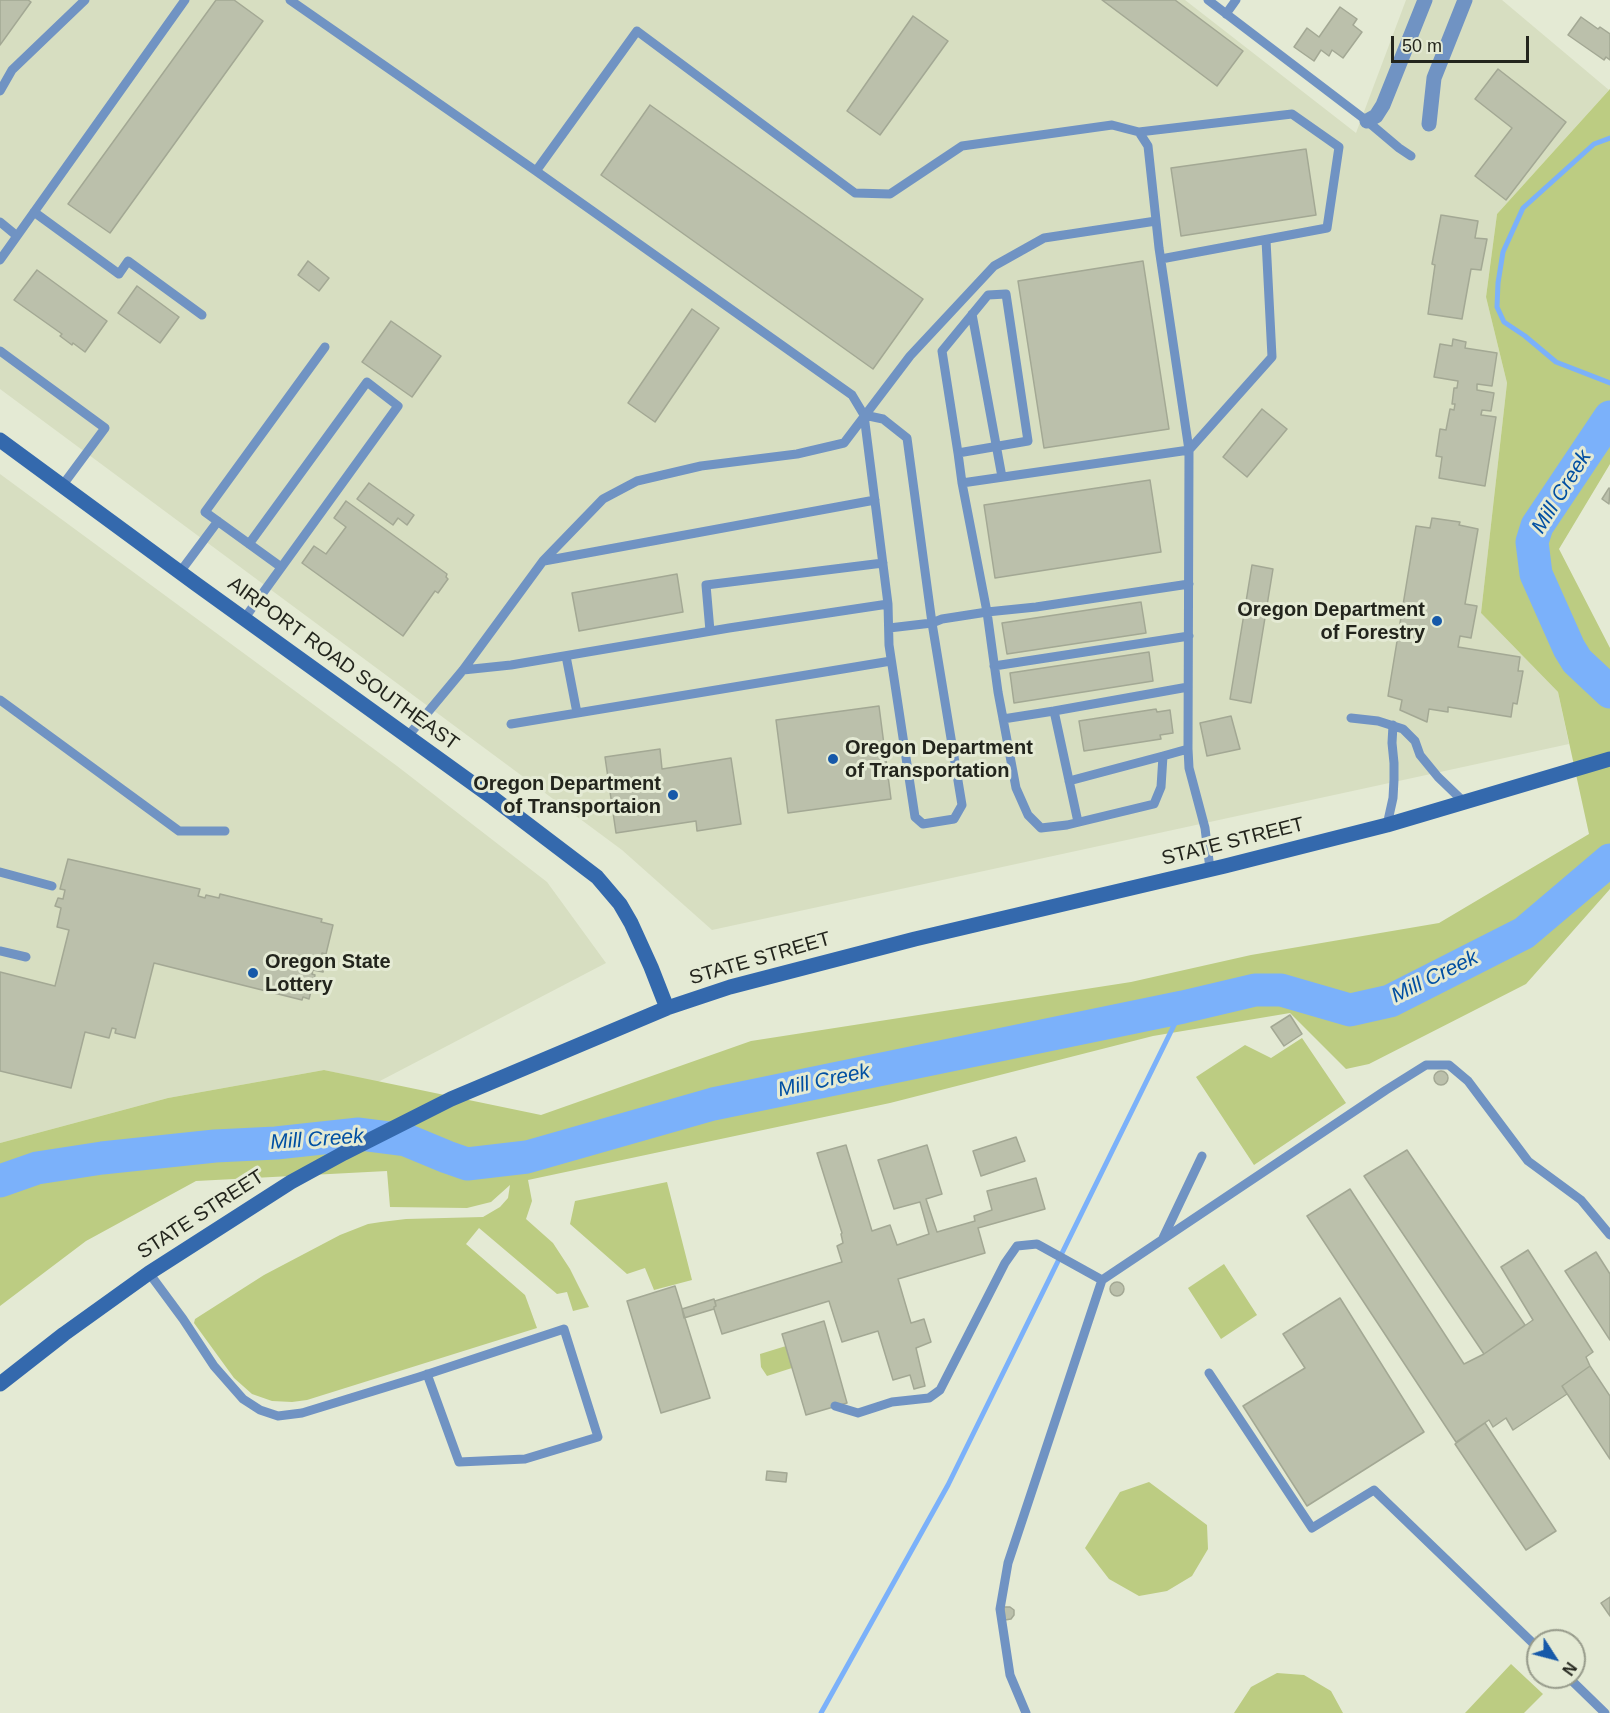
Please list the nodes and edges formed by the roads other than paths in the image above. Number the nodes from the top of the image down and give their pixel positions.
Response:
1 (85, 0) edge
2 (185, 0) edge
3 (290, 0) edge
4 (1208, 0) edge
5 (1236, 0) edge
6 (1425, 0) edge
7 (1465, 0) edge
8 (1226, 14) junction
9 (0, 91) edge
10 (1367, 122) junction
11 (1429, 124) dead end
12 (1139, 132) junction
13 (1411, 156) dead end
14 (536, 171) junction
15 (34, 212) junction
16 (1156, 221) junction
17 (0, 222) edge
18 (17, 236) junction
19 (1266, 240) junction
20 (0, 260) edge
21 (1161, 260) junction
22 (972, 314) junction
23 (202, 315) dead end
24 (325, 347) dead end
25 (0, 351) edge
26 (864, 415) junction
27 (0, 440) edge
28 (998, 446) junction
29 (1189, 450) junction
30 (958, 453) junction
31 (1002, 477) junction
32 (962, 483) junction
33 (63, 486) junction
34 (875, 500) junction
35 (218, 521) junction
36 (249, 544) junction
37 (543, 561) junction
38 (883, 562) junction
39 (281, 567) junction
40 (180, 572) junction
41 (1189, 584) junction
42 (888, 604) junction
43 (987, 612) junction
44 (244, 619) junction
45 (933, 623) junction
46 (889, 628) junction
47 (710, 631) junction
48 (1189, 636) junction
49 (566, 656) junction
50 (891, 661) junction
51 (994, 666) junction
52 (463, 670) junction
53 (1188, 687) junction
54 (1, 703) edge
55 (1054, 711) junction
56 (577, 712) junction
57 (1351, 718) dead end
58 (1003, 719) junction
59 (511, 724) dead end
60 (1393, 726) junction
61 (408, 736) junction
62 (1188, 749) junction
63 (1163, 756) junction
64 (1610, 759) edge
65 (1069, 781) junction
66 (1465, 803) junction
67 (1078, 822) junction
68 (1387, 825) junction
69 (225, 831) dead end
70 (1210, 869) junction
71 (0, 872) edge
72 (52, 886) dead end
73 (0, 951) edge
74 (26, 957) dead end
75 (667, 1008) junction
76 (1202, 1156) dead end
77 (1610, 1235) edge
78 (1162, 1240) junction
79 (149, 1273) junction
80 (1102, 1280) junction
81 (1209, 1373) dead end
82 (427, 1374) junction
83 (0, 1384) edge
84 (835, 1406) dead end
85 (1526, 1636) edge
86 (1580, 1689) edge
87 (1026, 1713) edge
88 (1605, 1713) edge

1 - 9 lane
2 - 15 lane
3 - 14 lane
4 - 8 lane
5 - 8 lane
6 - 10 street
7 - 11 street
8 - 10 lane
10 - 13 lane
12 - 14 lane
12 - 16 lane
12 - 19 lane
14 - 26 lane
15 - 18 lane
15 - 23 lane
16 - 21 lane
16 - 26 lane
17 - 18 lane
18 - 20 lane
19 - 21 lane
19 - 29 lane
21 - 29 lane
22 - 28 lane
22 - 28 lane
22 - 30 lane
24 - 35 lane
25 - 33 lane
26 - 34 lane
26 - 37 lane
26 - 45 lane
27 - 33 main road, AIRPORT ROAD SOUTHEAST
28 - 30 lane
28 - 31 lane
29 - 31 lane
29 - 41 lane
30 - 32 lane
31 - 32 lane
32 - 43 lane
33 - 40 main road, AIRPORT ROAD SOUTHEAST
34 - 37 lane
34 - 38 lane
35 - 36 lane
35 - 40 lane
36 - 39 lane
36 - 39 lane
37 - 52 lane
38 - 42 lane
38 - 47 lane
39 - 44 lane
40 - 44 main road, AIRPORT ROAD SOUTHEAST
41 - 43 lane
41 - 48 lane
42 - 46 lane
42 - 47 lane
43 - 45 lane
43 - 51 lane
44 - 61 main road, AIRPORT ROAD SOUTHEAST
45 - 46 lane
45 - 50 lane
46 - 50 lane
47 - 49 lane
48 - 51 lane
48 - 53 lane
49 - 52 lane
49 - 56 lane
50 - 56 lane
51 - 58 lane
52 - 61 lane
53 - 55 lane
53 - 62 lane
54 - 69 lane
55 - 58 lane
55 - 65 lane
56 - 59 lane
57 - 60 lane
58 - 67 lane
60 - 66 lane
60 - 68 lane
61 - 75 main road, AIRPORT ROAD SOUTHEAST
62 - 63 lane
62 - 70 lane
63 - 65 lane
63 - 67 lane
64 - 66 main road, STATE STREET
65 - 67 lane
66 - 68 main road, STATE STREET
68 - 70 main road, STATE STREET
70 - 75 main road, STATE STREET
71 - 72 lane
73 - 74 lane
75 - 79 main road, STATE STREET
76 - 78 lane
77 - 78 lane
78 - 80 lane
79 - 82 lane
79 - 83 main road, STATE STREET
80 - 84 lane
80 - 87 lane
81 - 85 lane
82 - 82 lane
86 - 88 lane

